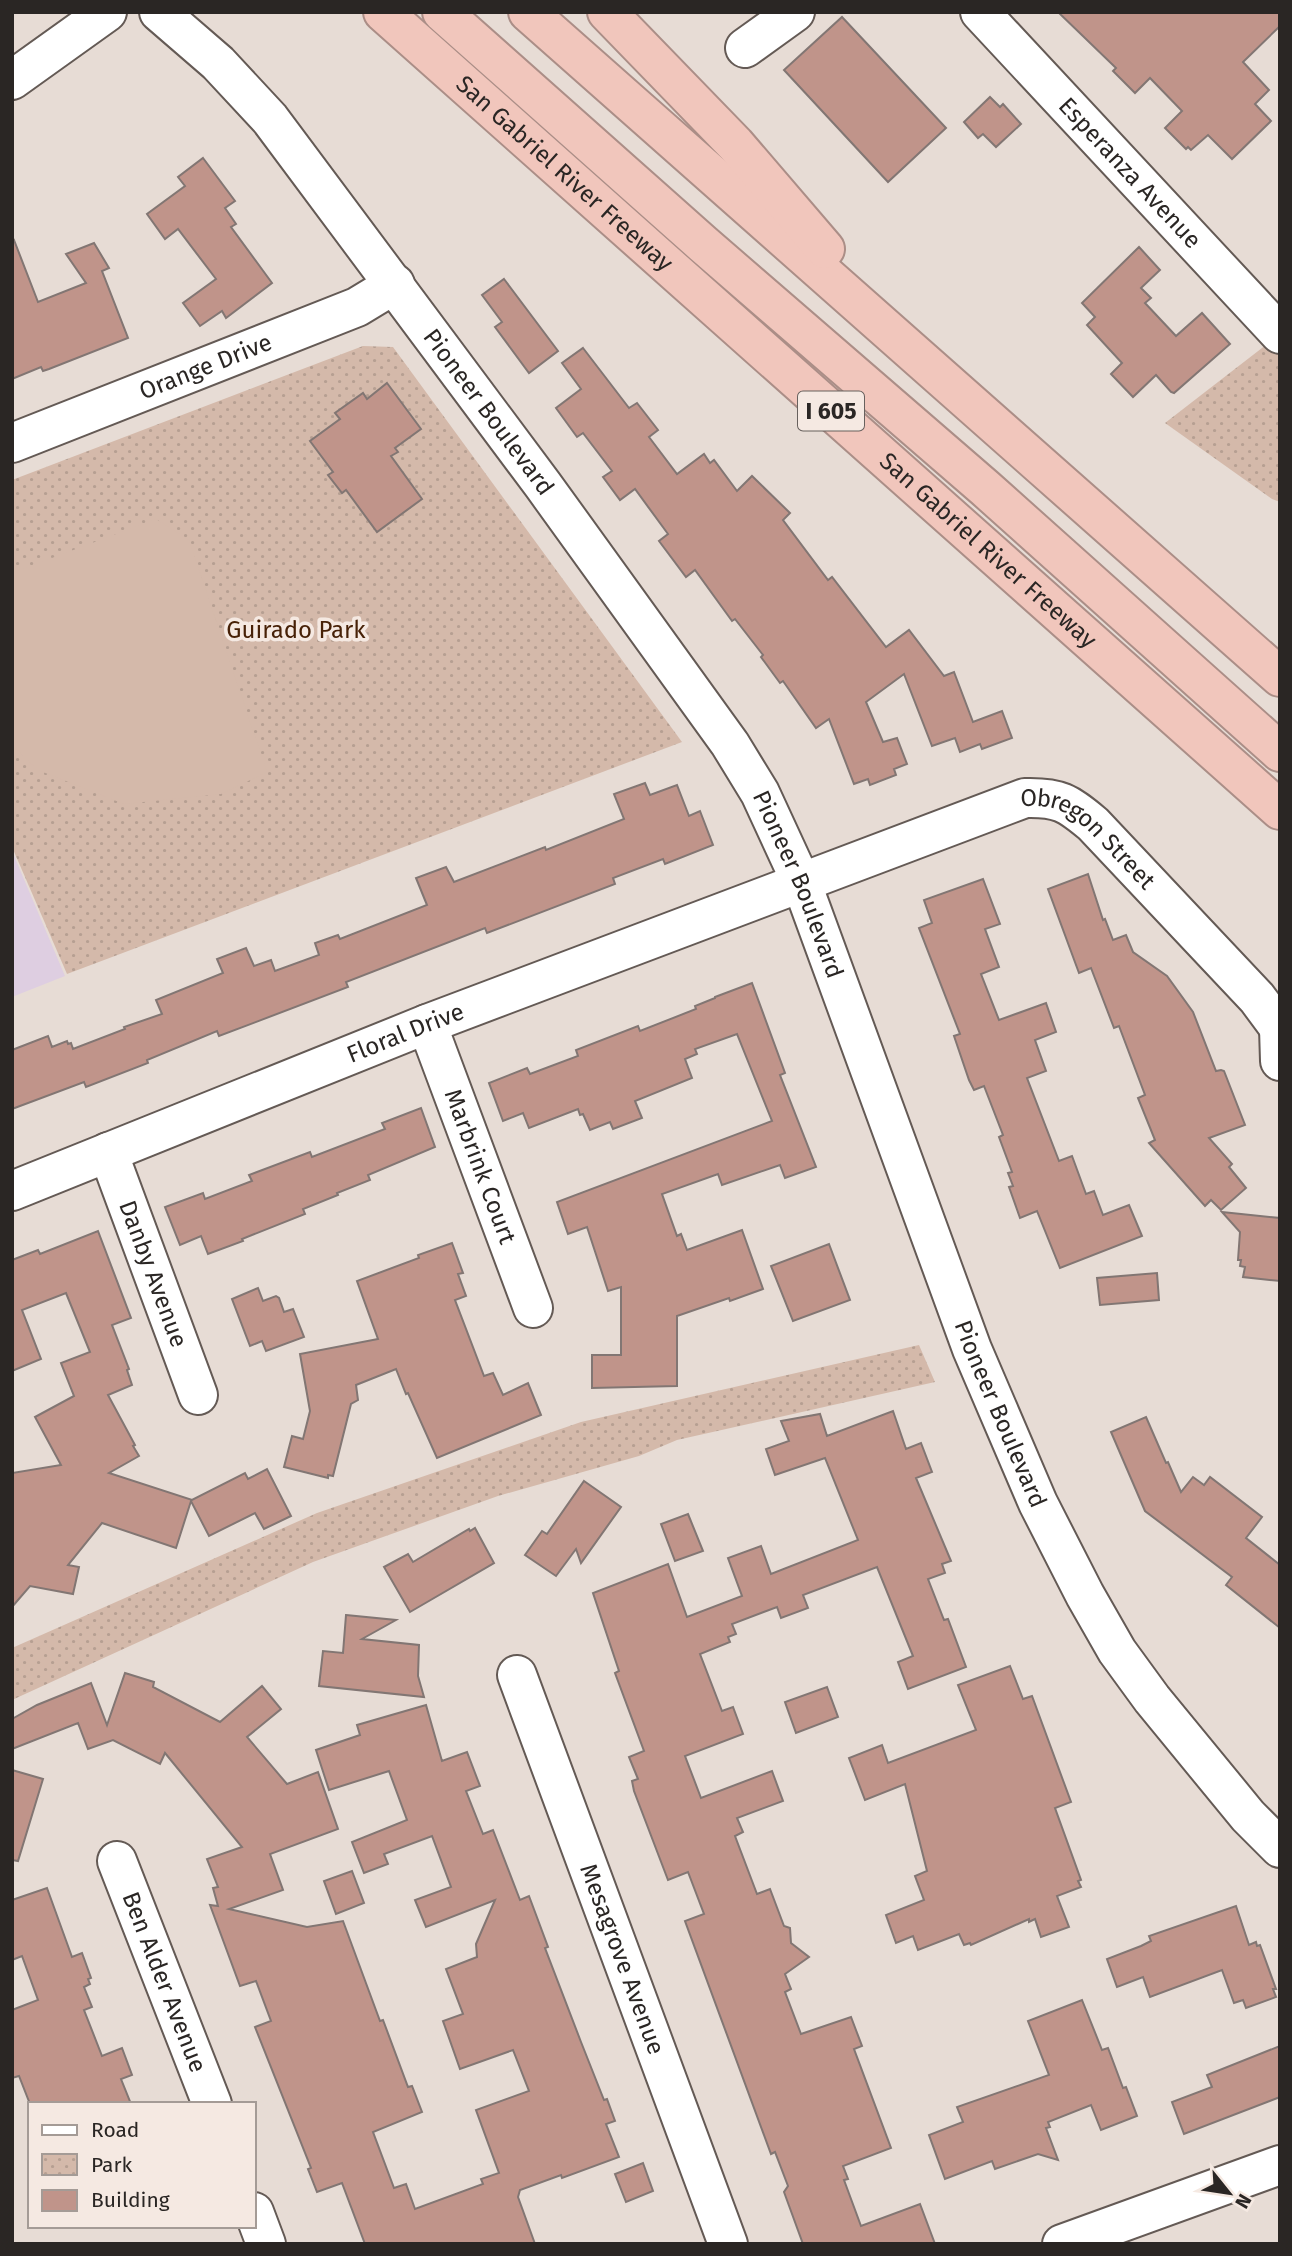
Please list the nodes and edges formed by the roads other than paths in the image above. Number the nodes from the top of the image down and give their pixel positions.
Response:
1 (107, 12) edge
2 (159, 12) edge
3 (383, 12) edge
4 (442, 12) edge
5 (469, 12) edge
6 (528, 12) edge
7 (607, 12) edge
8 (795, 12) edge
9 (980, 12) edge
10 (745, 48) dead end
11 (12, 80) edge
12 (395, 284) junction
13 (1280, 334) edge
14 (919, 359) junction
15 (12, 443) edge
16 (1280, 677) edge
17 (1280, 729) edge
18 (1280, 752) edge
19 (1280, 810) edge
20 (802, 884) junction
21 (427, 1024) junction
22 (1279, 1040) edge
23 (108, 1153) junction
24 (12, 1191) edge
25 (533, 1308) dead end
26 (198, 1395) dead end
27 (517, 1675) dead end
28 (1280, 1848) edge
29 (117, 1860) dead end
30 (211, 2102) edge
31 (1280, 2165) edge
32 (256, 2217) edge
33 (266, 2244) edge
34 (728, 2244) edge
35 (1062, 2244) edge

1 - 11 street
2 - 12 street, Pioneer Boulevard
3 - 19 highway, San Gabriel River Freeway / I 605
4 - 18 highway
5 - 17 highway
6 - 14 highway
7 - 14 highway
8 - 10 street
9 - 13 street, Esperanza Avenue
12 - 15 street, Orange Drive
12 - 20 street, Pioneer Boulevard
14 - 16 highway
20 - 21 street, Floral Drive
20 - 22 street, Obregon Street
20 - 28 street, Pioneer Boulevard
21 - 23 street, Floral Drive
21 - 25 street, Marbrink Court
23 - 24 street, Floral Drive
23 - 26 street, Danby Avenue
27 - 34 street, Mesagrove Avenue
29 - 30 street, Ben Alder Avenue
31 - 35 street
32 - 33 street

